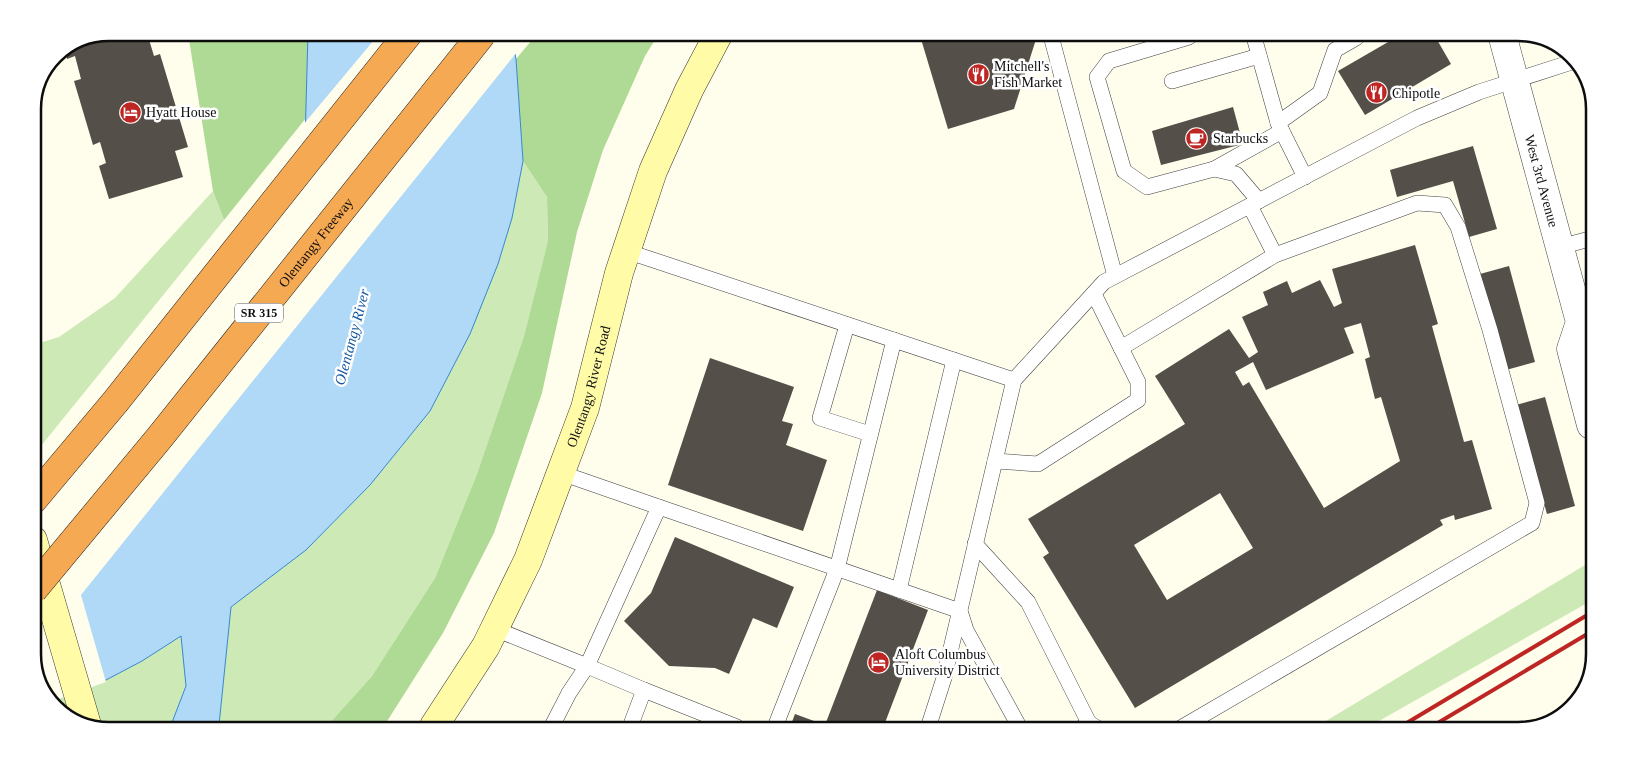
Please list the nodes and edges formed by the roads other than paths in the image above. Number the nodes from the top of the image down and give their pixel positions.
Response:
1 (402, 41) edge
2 (476, 41) edge
3 (715, 41) edge
4 (1052, 41) edge
5 (1176, 41) edge
6 (1255, 41) edge
7 (1351, 41) edge
8 (1504, 41) edge
9 (1259, 56) junction
10 (1568, 63) edge
11 (1172, 81) dead end
12 (1514, 81) junction
13 (1280, 127) junction
14 (1214, 169) junction
15 (1305, 177) junction
16 (1254, 203) junction
17 (1586, 240) edge
18 (1560, 247) junction
19 (626, 251) junction
20 (1275, 255) junction
21 (1115, 276) junction
22 (1094, 294) junction
23 (847, 325) junction
24 (1586, 326) edge
25 (894, 340) junction
26 (1121, 348) junction
27 (954, 360) junction
28 (1014, 380) junction
29 (1586, 406) edge
30 (870, 434) junction
31 (995, 460) junction
32 (561, 473) junction
33 (41, 490) edge
34 (659, 507) junction
35 (975, 544) junction
36 (41, 567) edge
37 (837, 569) junction
38 (41, 580) edge
39 (899, 590) junction
40 (960, 611) junction
41 (495, 629) junction
42 (587, 666) junction
43 (644, 690) junction
44 (934, 710) junction
45 (85, 717) edge
46 (702, 721) edge
47 (437, 722) edge
48 (554, 722) edge
49 (632, 722) edge
50 (777, 722) edge
51 (930, 722) edge
52 (940, 722) edge
53 (1017, 722) edge
54 (1087, 722) edge
55 (1191, 722) edge

1 - 33 highway
2 - 38 highway, Olentangy Freeway / SR 315, bridge
3 - 19 main road, Olentangy River Road
4 - 21 lane
5 - 14 lane
6 - 9 lane
7 - 13 lane
8 - 12 street, West 3rd Avenue
9 - 11 lane
9 - 13 lane
10 - 12 lane
12 - 15 lane
12 - 18 street, West 3rd Avenue
13 - 14 lane
13 - 15 lane
14 - 16 lane
15 - 16 lane
16 - 20 lane
16 - 21 lane
17 - 18 lane
18 - 24 street, West 3rd Avenue
19 - 23 lane
19 - 32 main road, Olentangy River Road
20 - 26 lane
20 - 55 lane
21 - 22 lane
22 - 26 lane
22 - 28 lane
23 - 25 lane
23 - 30 lane
24 - 29 street, West 3rd Avenue
25 - 27 lane
25 - 30 lane
26 - 31 lane
27 - 28 lane
27 - 39 lane
28 - 31 lane
30 - 37 lane
31 - 35 lane
32 - 34 lane
32 - 41 main road, Olentangy River Road
34 - 37 lane
34 - 42 lane
35 - 40 lane
35 - 54 lane
36 - 45 main road
37 - 39 lane
37 - 50 lane
39 - 40 lane
40 - 44 lane
40 - 53 lane
41 - 42 lane
41 - 47 main road, Olentangy River Road
42 - 43 lane
42 - 48 lane
43 - 46 lane
43 - 49 lane
44 - 51 lane
44 - 52 lane

